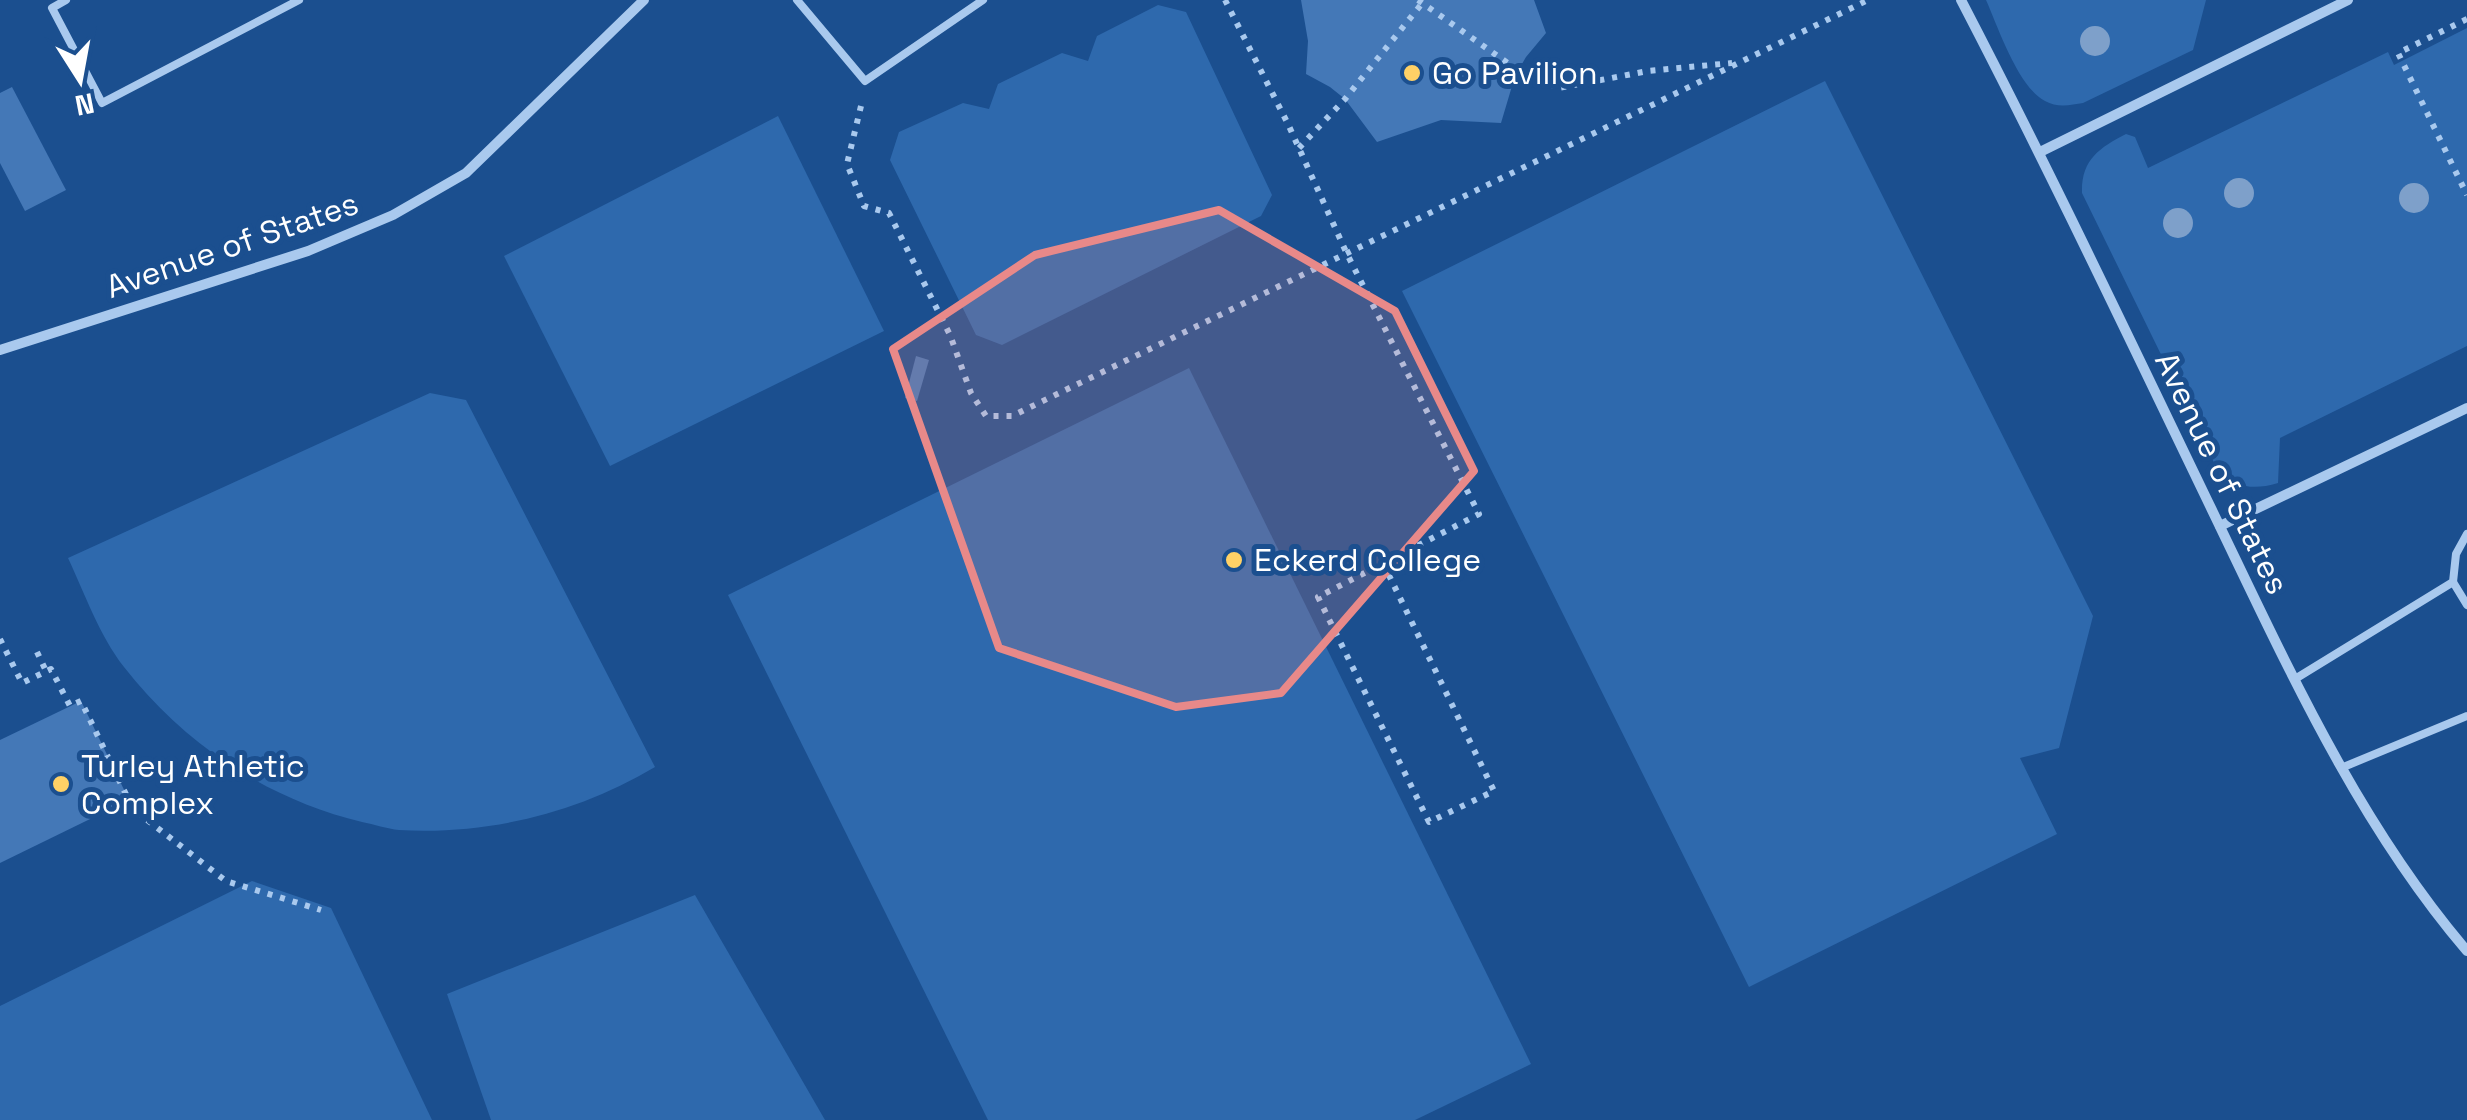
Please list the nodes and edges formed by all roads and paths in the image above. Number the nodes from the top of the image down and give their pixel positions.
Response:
1 (66, 0) edge
2 (300, 0) edge
3 (644, 0) edge
4 (797, 0) edge
5 (983, 0) edge
6 (1225, 0) edge
7 (1868, 0) edge
8 (1960, 0) edge
9 (2348, 0) edge
10 (1422, 1) edge
11 (2467, 19) edge
12 (1738, 63) junction
13 (866, 81) junction
14 (1298, 148) junction
15 (2040, 152) junction
16 (2467, 196) edge
17 (1347, 254) junction
18 (0, 350) edge
19 (2467, 408) edge
20 (2220, 526) junction
21 (2467, 534) edge
22 (1383, 563) junction
23 (2454, 582) junction
24 (2467, 605) edge
25 (0, 639) edge
26 (37, 652) dead end
27 (46, 671) junction
28 (2295, 679) junction
29 (2467, 716) edge
30 (2341, 768) junction
31 (321, 910) dead end
32 (2467, 951) edge

1 - 2 lane
3 - 18 street, Avenue of States
4 - 13 lane
5 - 13 lane
6 - 14 path
7 - 12 path
8 - 15 street, Avenue of States
9 - 15 street
10 - 12 path
10 - 14 path
11 - 16 path
12 - 17 path
13 - 17 path
14 - 17 path
15 - 20 street, Avenue of States
17 - 22 path
19 - 20 street
20 - 28 street, Avenue of States
21 - 23 lane
22 - 22 path
23 - 24 lane
23 - 28 lane
25 - 27 path
26 - 27 path
27 - 31 path
28 - 30 street, Avenue of States
29 - 30 lane
30 - 32 street, Avenue of States

